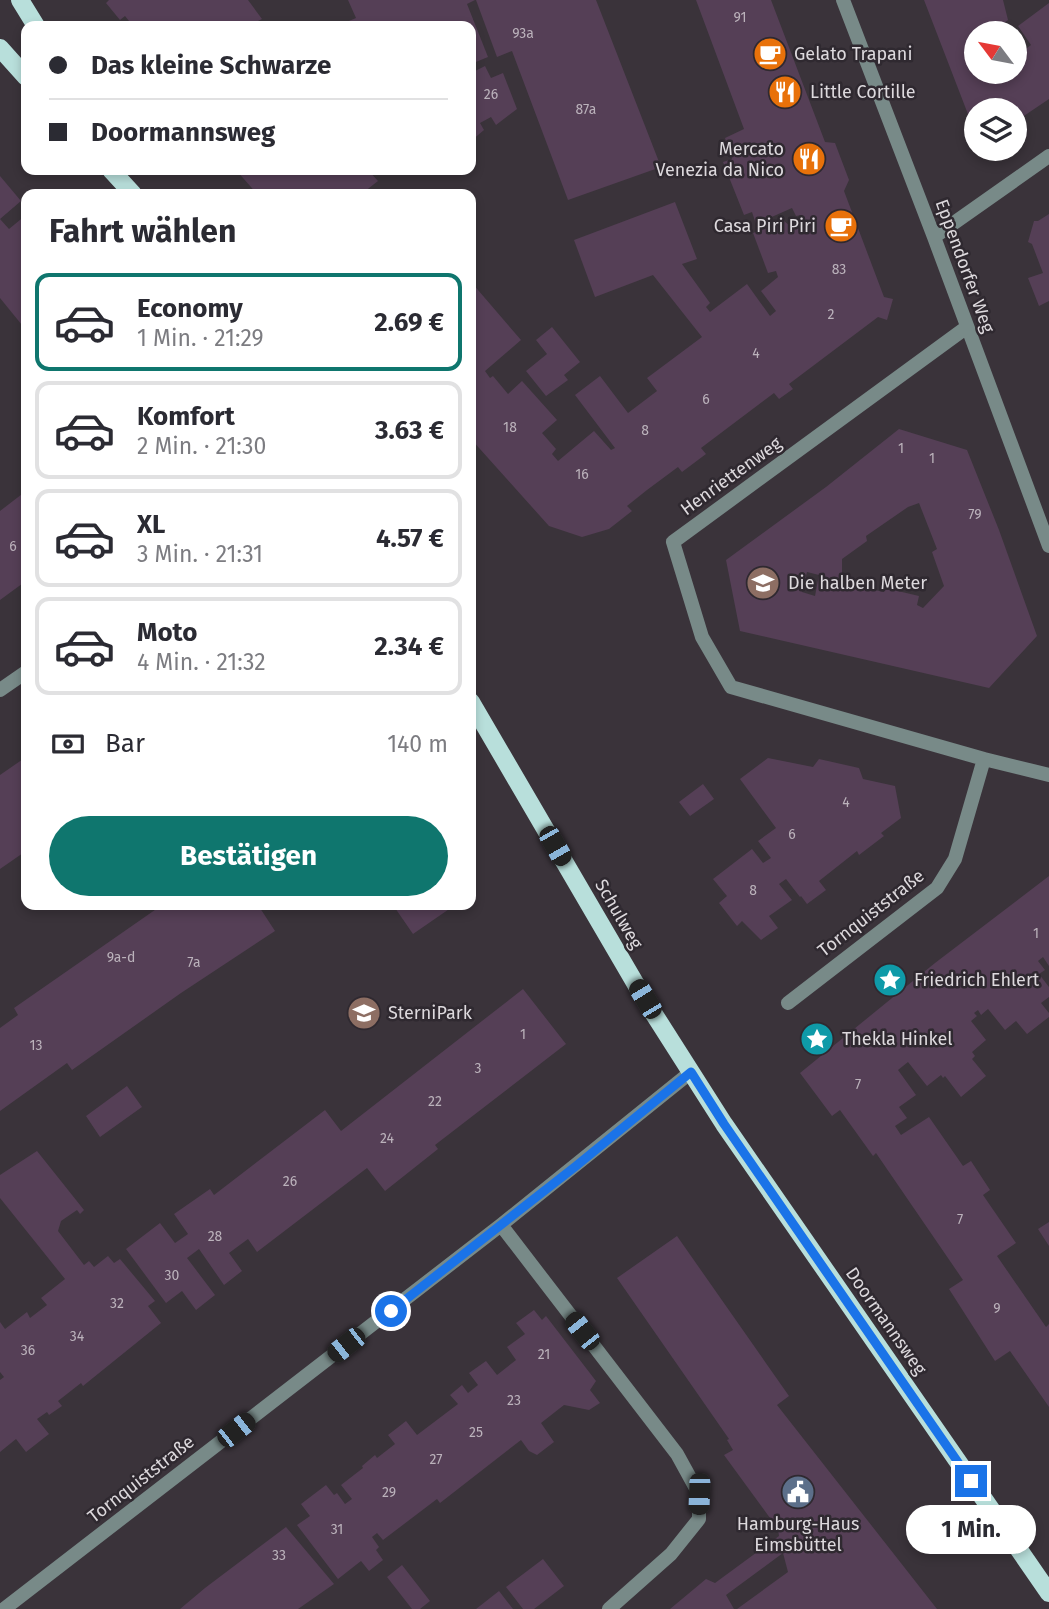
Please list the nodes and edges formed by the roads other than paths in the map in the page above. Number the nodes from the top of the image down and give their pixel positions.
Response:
1 (20, 0) edge
2 (843, 0) edge
3 (33, 21) edge
4 (0, 48) edge
5 (21, 71) edge
6 (1049, 156) edge
7 (116, 175) edge
8 (130, 189) edge
9 (934, 237) junction
10 (967, 327) junction
11 (1049, 546) edge
12 (21, 675) edge
13 (0, 690) edge
14 (476, 711) edge
15 (984, 759) junction
16 (1049, 775) edge
17 (788, 1003) dead end
18 (691, 1072) junction
19 (501, 1225) junction
20 (1049, 1593) edge
21 (4, 1609) edge
22 (609, 1609) edge

1 - 3 main road
2 - 9 street, Eppendorfer Weg
4 - 5 main road
6 - 9 street
7 - 8 main road
9 - 10 street, Eppendorfer Weg
10 - 11 street, Eppendorfer Weg
10 - 15 street, Henriettenweg
12 - 13 street
14 - 18 main road, Schulweg
15 - 16 street, Henriettenweg
15 - 17 street, Tornquiststraße
18 - 19 street, Tornquiststraße
18 - 20 main road, Doormannsweg
19 - 21 street, Tornquiststraße
19 - 22 street

